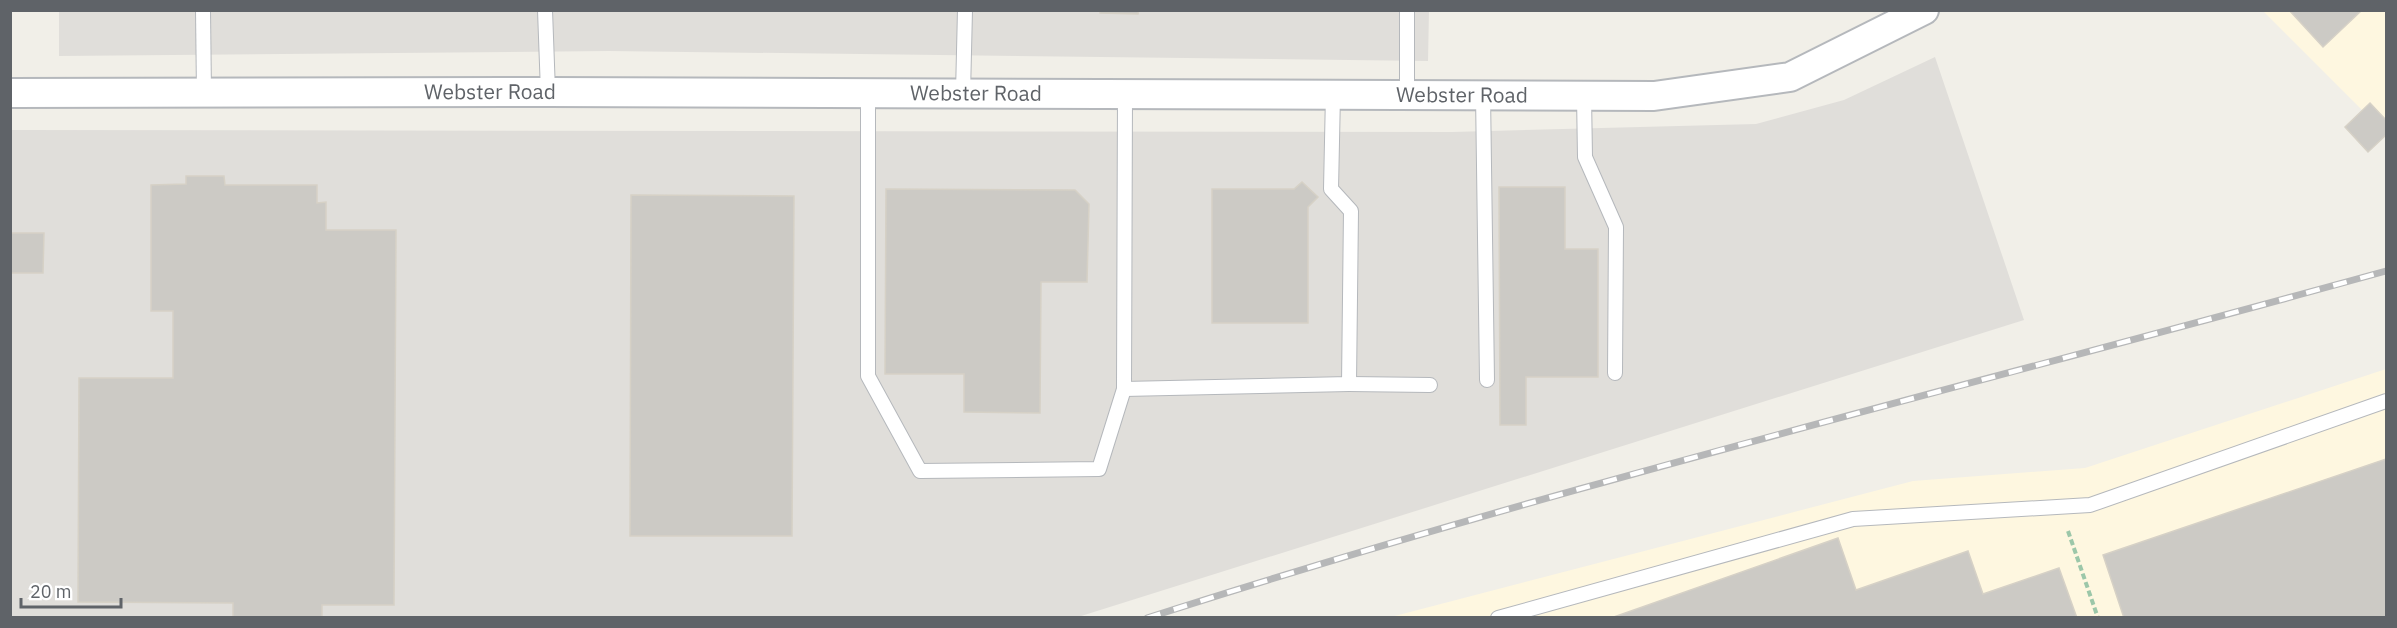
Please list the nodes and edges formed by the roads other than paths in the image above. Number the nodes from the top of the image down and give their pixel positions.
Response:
1 (203, 10) edge
2 (545, 10) edge
3 (965, 10) edge
4 (1407, 10) edge
5 (1924, 10) edge
6 (548, 92) junction
7 (10, 93) edge
8 (868, 93) junction
9 (963, 93) junction
10 (204, 94) junction
11 (1125, 94) junction
12 (1333, 94) junction
13 (1407, 94) junction
14 (1483, 94) junction
15 (1584, 96) junction
16 (1615, 373) dead end
17 (1487, 380) dead end
18 (1349, 384) junction
19 (1430, 385) dead end
20 (1124, 389) junction
21 (2386, 401) edge
22 (1498, 618) edge

1 - 10 lane
2 - 6 lane
3 - 9 lane
4 - 13 lane
5 - 15 street, Webster Road
6 - 8 street, Webster Road
6 - 10 street, Webster Road
7 - 10 street, Webster Road
8 - 9 street, Webster Road
8 - 20 lane
9 - 11 street, Webster Road
11 - 12 street, Webster Road
11 - 20 lane
12 - 13 street, Webster Road
12 - 18 lane
13 - 14 street, Webster Road
14 - 15 street, Webster Road
14 - 17 lane
15 - 16 lane
18 - 19 lane
18 - 20 lane
21 - 22 lane

